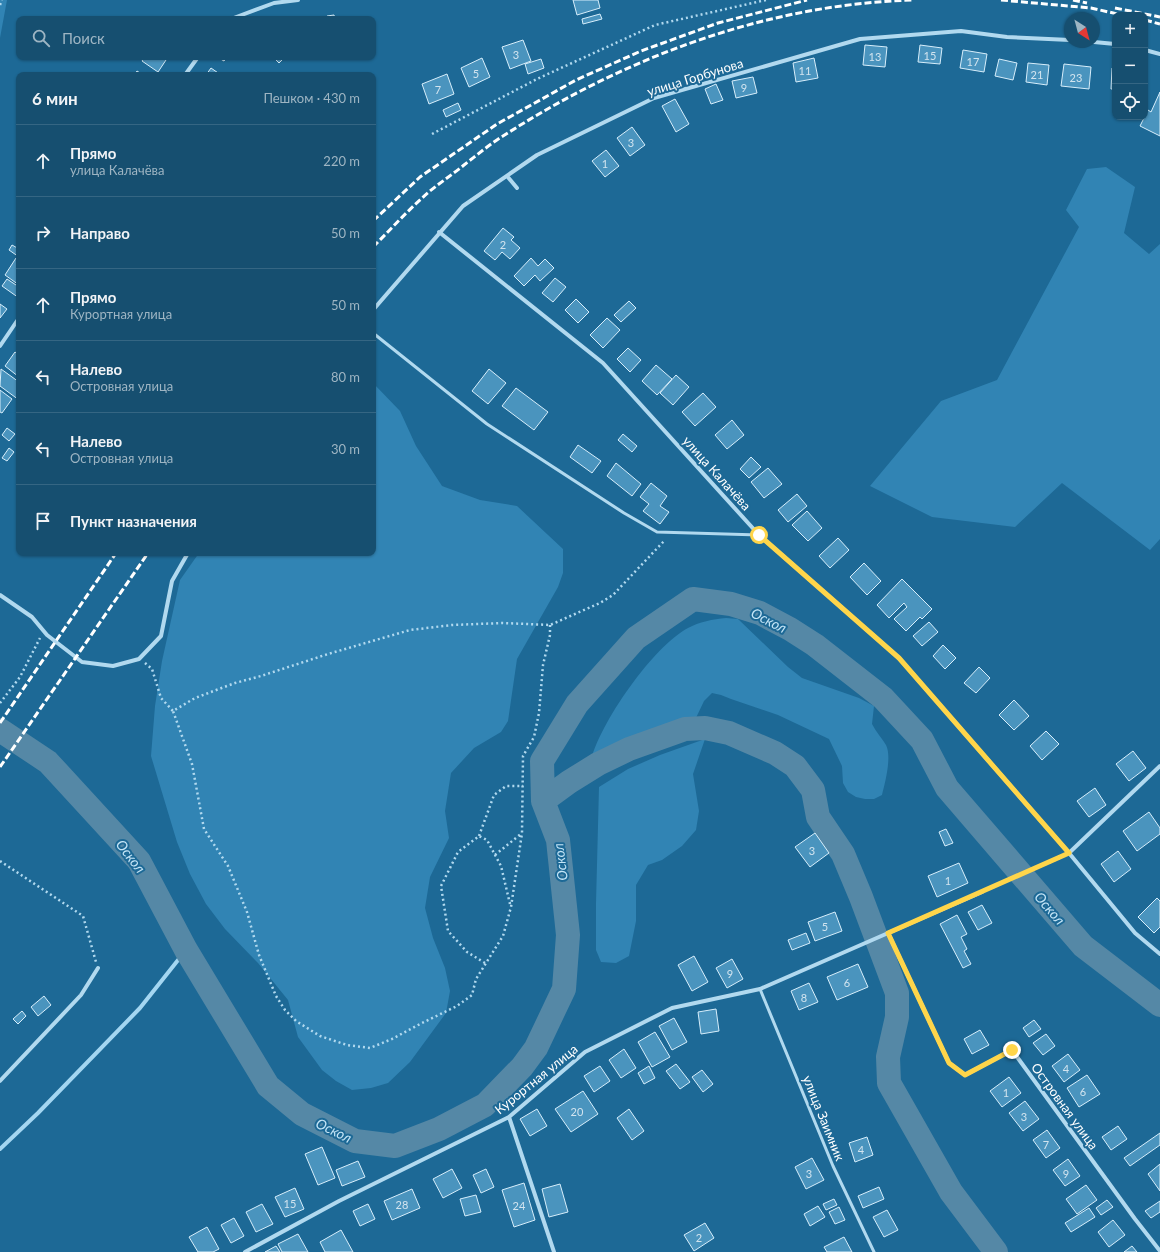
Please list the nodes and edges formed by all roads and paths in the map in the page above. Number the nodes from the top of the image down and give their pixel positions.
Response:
1 (2, 0) edge
2 (298, 0) edge
3 (766, 0) edge
4 (0, 5) edge
5 (239, 16) edge
6 (1064, 40) edge
7 (1100, 43) edge
8 (1112, 44) edge
9 (1148, 51) edge
10 (1160, 54) edge
11 (196, 60) edge
12 (187, 72) edge
13 (432, 134) dead end
14 (507, 176) junction
15 (517, 188) dead end
16 (439, 232) junction
17 (376, 306) edge
18 (16, 322) edge
19 (376, 335) edge
20 (0, 346) edge
21 (673, 532) junction
22 (759, 535) junction
23 (186, 556) edge
24 (0, 595) edge
25 (550, 625) junction
26 (43, 630) junction
27 (139, 659) junction
28 (0, 703) edge
29 (173, 711) junction
30 (1160, 766) edge
31 (523, 786) junction
32 (522, 833) junction
33 (479, 836) junction
34 (1069, 853) junction
35 (495, 855) junction
36 (0, 862) edge
37 (982, 892) joint
38 (511, 907) junction
39 (888, 933) junction
40 (1160, 954) edge
41 (485, 963) junction
42 (98, 968) joint
43 (760, 989) junction
44 (0, 1081) edge
45 (509, 1117) junction
46 (1160, 1251) edge
47 (244, 1252) edge
48 (554, 1252) edge
49 (874, 1252) edge

1 - 4 path
2 - 5 street
3 - 13 path
6 - 14 street, улица Горбунова
7 - 8 street
9 - 10 street
11 - 12 street
14 - 15 street
14 - 16 street, улица Горбунова
16 - 17 street, улица Горбунова
16 - 22 street, улица Калачёва
18 - 20 street
19 - 21 lane
21 - 22 lane
21 - 25 path
22 - 34 street, улица Калачёва
23 - 27 street
24 - 26 street
25 - 29 path
25 - 31 path
26 - 27 street
26 - 28 path
27 - 29 path
29 - 41 path
30 - 34 street
31 - 32 path
31 - 33 path
32 - 35 path
32 - 38 path
33 - 35 path
33 - 41 path
34 - 37 path
34 - 40 street, улица Калачёва
35 - 38 path
36 - 42 path
37 - 39 street
38 - 41 path
39 - 43 street, Курортная улица
39 - 46 street, Островная улица
42 - 44 street
43 - 45 street, Курортная улица
43 - 49 lane, улица Заимник
45 - 47 street, Курортная улица
45 - 48 street

